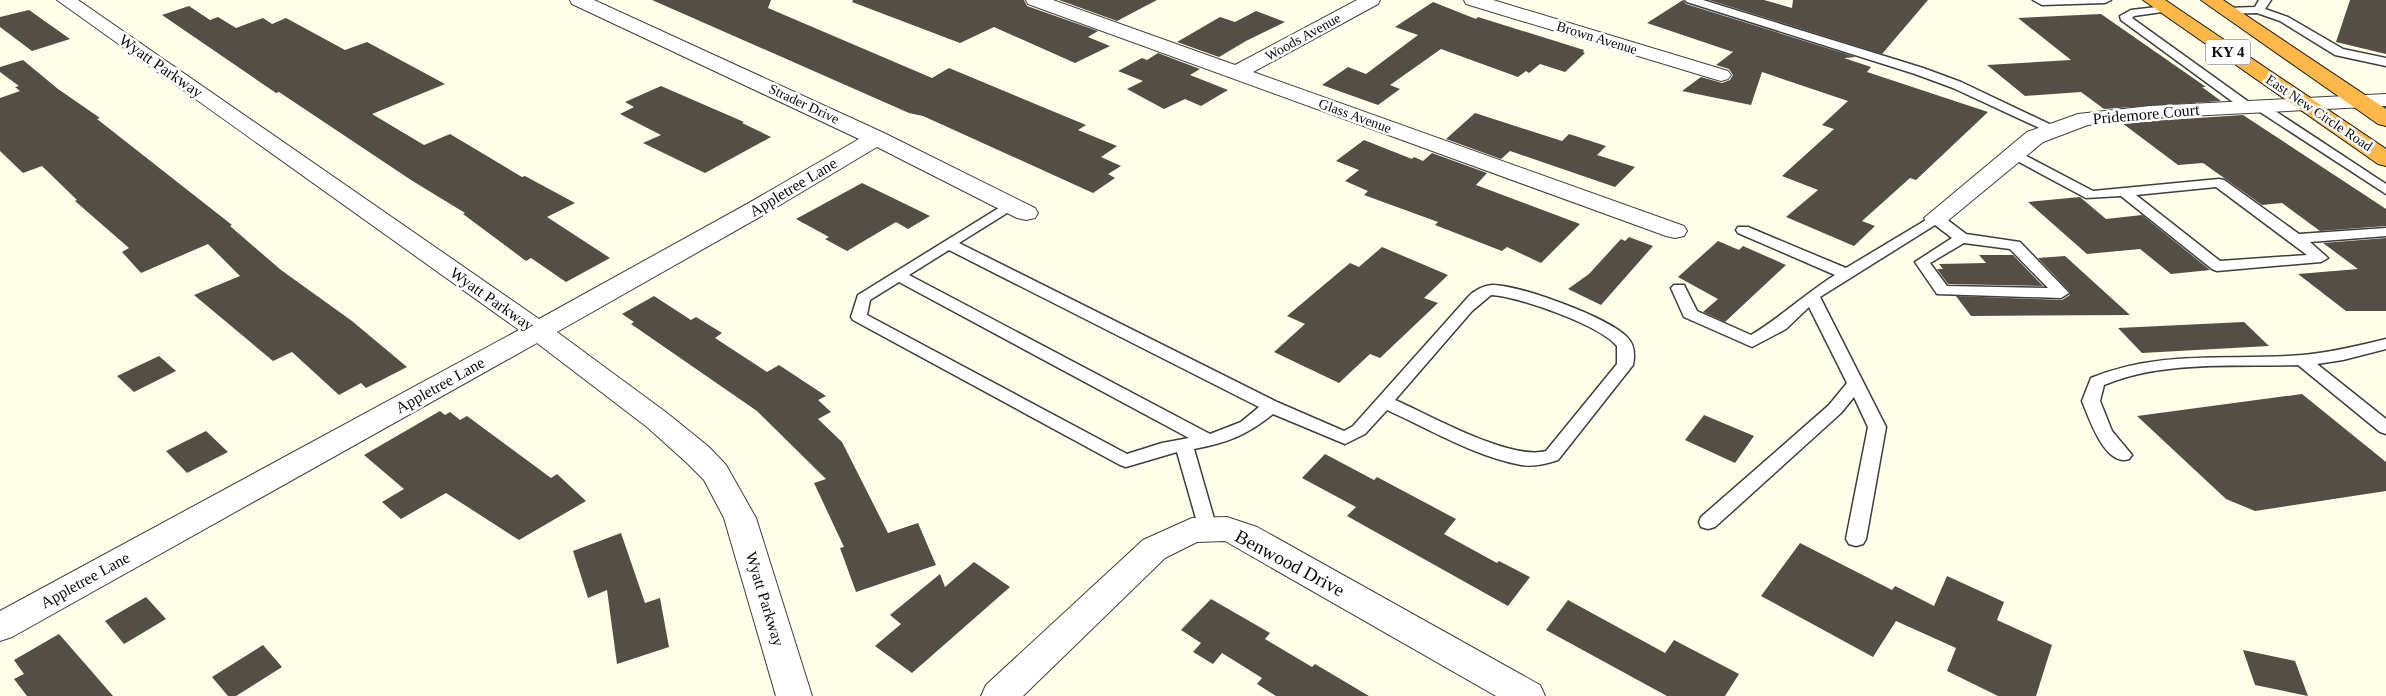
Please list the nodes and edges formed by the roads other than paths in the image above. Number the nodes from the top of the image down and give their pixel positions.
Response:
1 (66, 0) edge
2 (579, 0) edge
3 (1035, 0) edge
4 (1370, 0) edge
5 (1473, 0) edge
6 (1690, 0) edge
7 (2039, 0) edge
8 (2105, 0) edge
9 (2158, 5) edge
10 (2218, 5) edge
11 (2262, 5) edge
12 (2386, 62) edge
13 (1236, 73) junction
14 (1721, 75) dead end
15 (2386, 100) edge
16 (2358, 101) junction
17 (2305, 104) junction
18 (2253, 106) junction
19 (2386, 119) edge
20 (2053, 129) junction
21 (876, 138) junction
22 (2013, 153) junction
23 (2386, 158) edge
24 (2386, 190) edge
25 (2124, 192) junction
26 (1018, 209) joint
27 (1936, 218) junction
28 (1743, 230) dead end
29 (1675, 231) dead end
30 (2386, 232) edge
31 (1962, 238) junction
32 (2296, 239) junction
33 (949, 244) junction
34 (1847, 274) junction
35 (898, 276) junction
36 (1679, 288) dead end
37 (1812, 296) junction
38 (538, 331) junction
39 (2386, 344) edge
40 (2302, 360) junction
41 (1855, 384) junction
42 (1385, 402) junction
43 (1271, 406) junction
44 (2386, 428) edge
45 (1207, 440) junction
46 (1184, 444) junction
47 (2123, 455) dead end
48 (1708, 522) dead end
49 (1208, 529) junction
50 (1856, 539) dead end
51 (0, 627) edge
52 (794, 696) edge
53 (999, 696) edge
54 (1527, 696) edge

1 - 38 street, Wyatt Parkway
2 - 21 street, Strader Drive
3 - 13 street, Glass Avenue
4 - 13 street, Woods Avenue
5 - 14 street, Brown Avenue
6 - 20 lane
7 - 8 lane
9 - 17 highway, East New Circle Road / KY 4
9 - 18 lane
10 - 11 lane
10 - 16 highway, East New Circle Road / KY 4
11 - 12 lane
13 - 29 street, Glass Avenue
15 - 16 street, Pridemore Court
16 - 17 street, Pridemore Court
16 - 19 highway, East New Circle Road / KY 4
17 - 18 street, Pridemore Court
17 - 23 highway, East New Circle Road / KY 4
18 - 20 street, Pridemore Court
18 - 24 lane
20 - 22 street, Pridemore Court
21 - 26 street, Strader Drive
21 - 38 street, Appletree Lane
22 - 25 lane
22 - 27 street, Pridemore Court
25 - 32 lane
25 - 32 lane
26 - 33 lane
27 - 31 lane
27 - 34 lane
28 - 34 lane
30 - 32 lane
31 - 31 lane
33 - 35 lane
33 - 43 lane
34 - 37 lane
35 - 45 lane
35 - 46 lane
36 - 37 lane
37 - 41 lane
38 - 51 street, Appletree Lane
38 - 52 street, Wyatt Parkway
39 - 40 lane
40 - 44 lane
40 - 47 lane
41 - 48 lane
41 - 50 lane
42 - 42 lane
42 - 43 lane
43 - 45 lane
45 - 46 lane
46 - 49 lane
49 - 53 street, Benwood Drive
49 - 54 street, Benwood Drive

